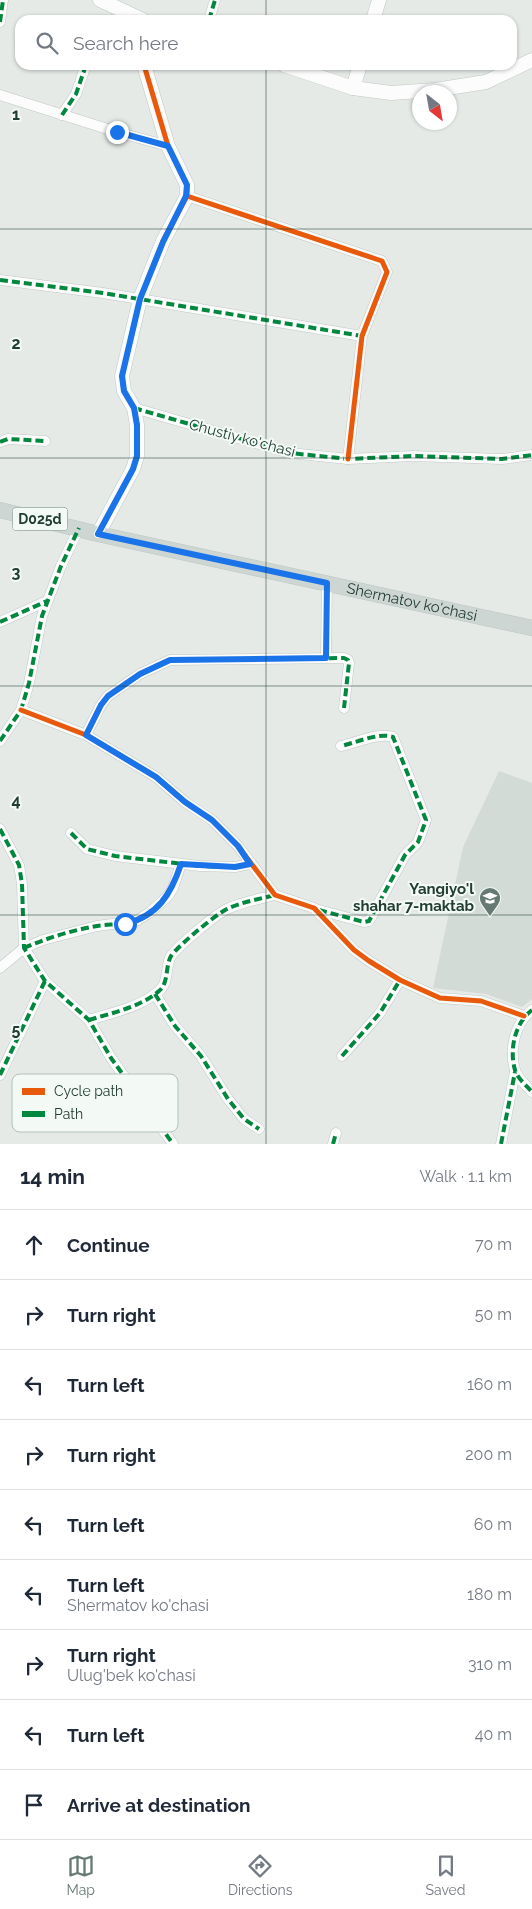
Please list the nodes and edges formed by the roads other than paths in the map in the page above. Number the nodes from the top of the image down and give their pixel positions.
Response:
1 (3, 0) edge
2 (100, 0) edge
3 (215, 0) edge
4 (379, 0) edge
5 (132, 15) edge
6 (210, 15) edge
7 (374, 15) edge
8 (0, 22) edge
9 (532, 60) edge
10 (517, 67) edge
11 (84, 70) edge
12 (145, 70) edge
13 (299, 70) edge
14 (358, 70) edge
15 (511, 70) edge
16 (353, 88) junction
17 (0, 95) edge
18 (62, 115) junction
19 (168, 146) junction
20 (186, 196) junction
21 (0, 280) edge
22 (140, 299) junction
23 (362, 336) junction
24 (134, 408) junction
25 (45, 441) dead end
26 (0, 442) edge
27 (532, 455) edge
28 (348, 459) junction
29 (0, 510) edge
30 (80, 528) junction
31 (98, 534) junction
32 (327, 583) junction
33 (47, 601) junction
34 (0, 622) edge
35 (532, 628) edge
36 (326, 658) junction
37 (344, 708) dead end
38 (21, 710) junction
39 (86, 735) junction
40 (0, 741) edge
41 (341, 746) dead end
42 (0, 829) edge
43 (71, 833) dead end
44 (181, 864) junction
45 (250, 864) junction
46 (275, 895) junction
47 (314, 908) junction
48 (24, 948) junction
49 (0, 968) edge
50 (400, 980) junction
51 (45, 981) junction
52 (155, 994) junction
53 (528, 1013) edge
54 (88, 1020) junction
55 (342, 1056) dead end
56 (515, 1072) junction
57 (123, 1074) edge
58 (0, 1075) edge
59 (532, 1092) edge
60 (259, 1129) dead end
61 (164, 1132) edge
62 (336, 1133) dead end
63 (173, 1144) edge
64 (333, 1144) edge
65 (501, 1144) edge

1 - 8 street
2 - 5 street
3 - 6 street
4 - 7 street
9 - 10 street
11 - 18 street
12 - 19 street
13 - 16 street
14 - 16 street
15 - 16 street
17 - 18 street
18 - 19 street
19 - 20 street
20 - 22 street
20 - 23 street
21 - 22 street
22 - 23 street
22 - 24 street
23 - 28 street
24 - 28 street, Chustiy ko'chasi
24 - 31 street
25 - 26 street
27 - 28 street, Chustiy ko'chasi
29 - 30 main road, Shermatov ko'chasi / D025d
30 - 31 main road, Shermatov ko'chasi / D025d
30 - 33 street
31 - 32 main road, Shermatov ko'chasi / D025d
32 - 35 main road, Shermatov ko'chasi / D025d
32 - 36 street
33 - 34 street
33 - 38 street
36 - 37 street
36 - 39 street
38 - 39 street
38 - 40 street
39 - 45 street
41 - 47 street
42 - 48 street
43 - 44 street
44 - 45 street
44 - 48 street
45 - 46 street
46 - 47 street
46 - 52 street
47 - 50 street
48 - 49 street
48 - 51 street
50 - 53 street
50 - 55 street
51 - 54 street
51 - 58 street
52 - 54 street
52 - 60 street
53 - 56 street
54 - 57 street
56 - 59 street
56 - 65 street
61 - 63 street
62 - 64 street

